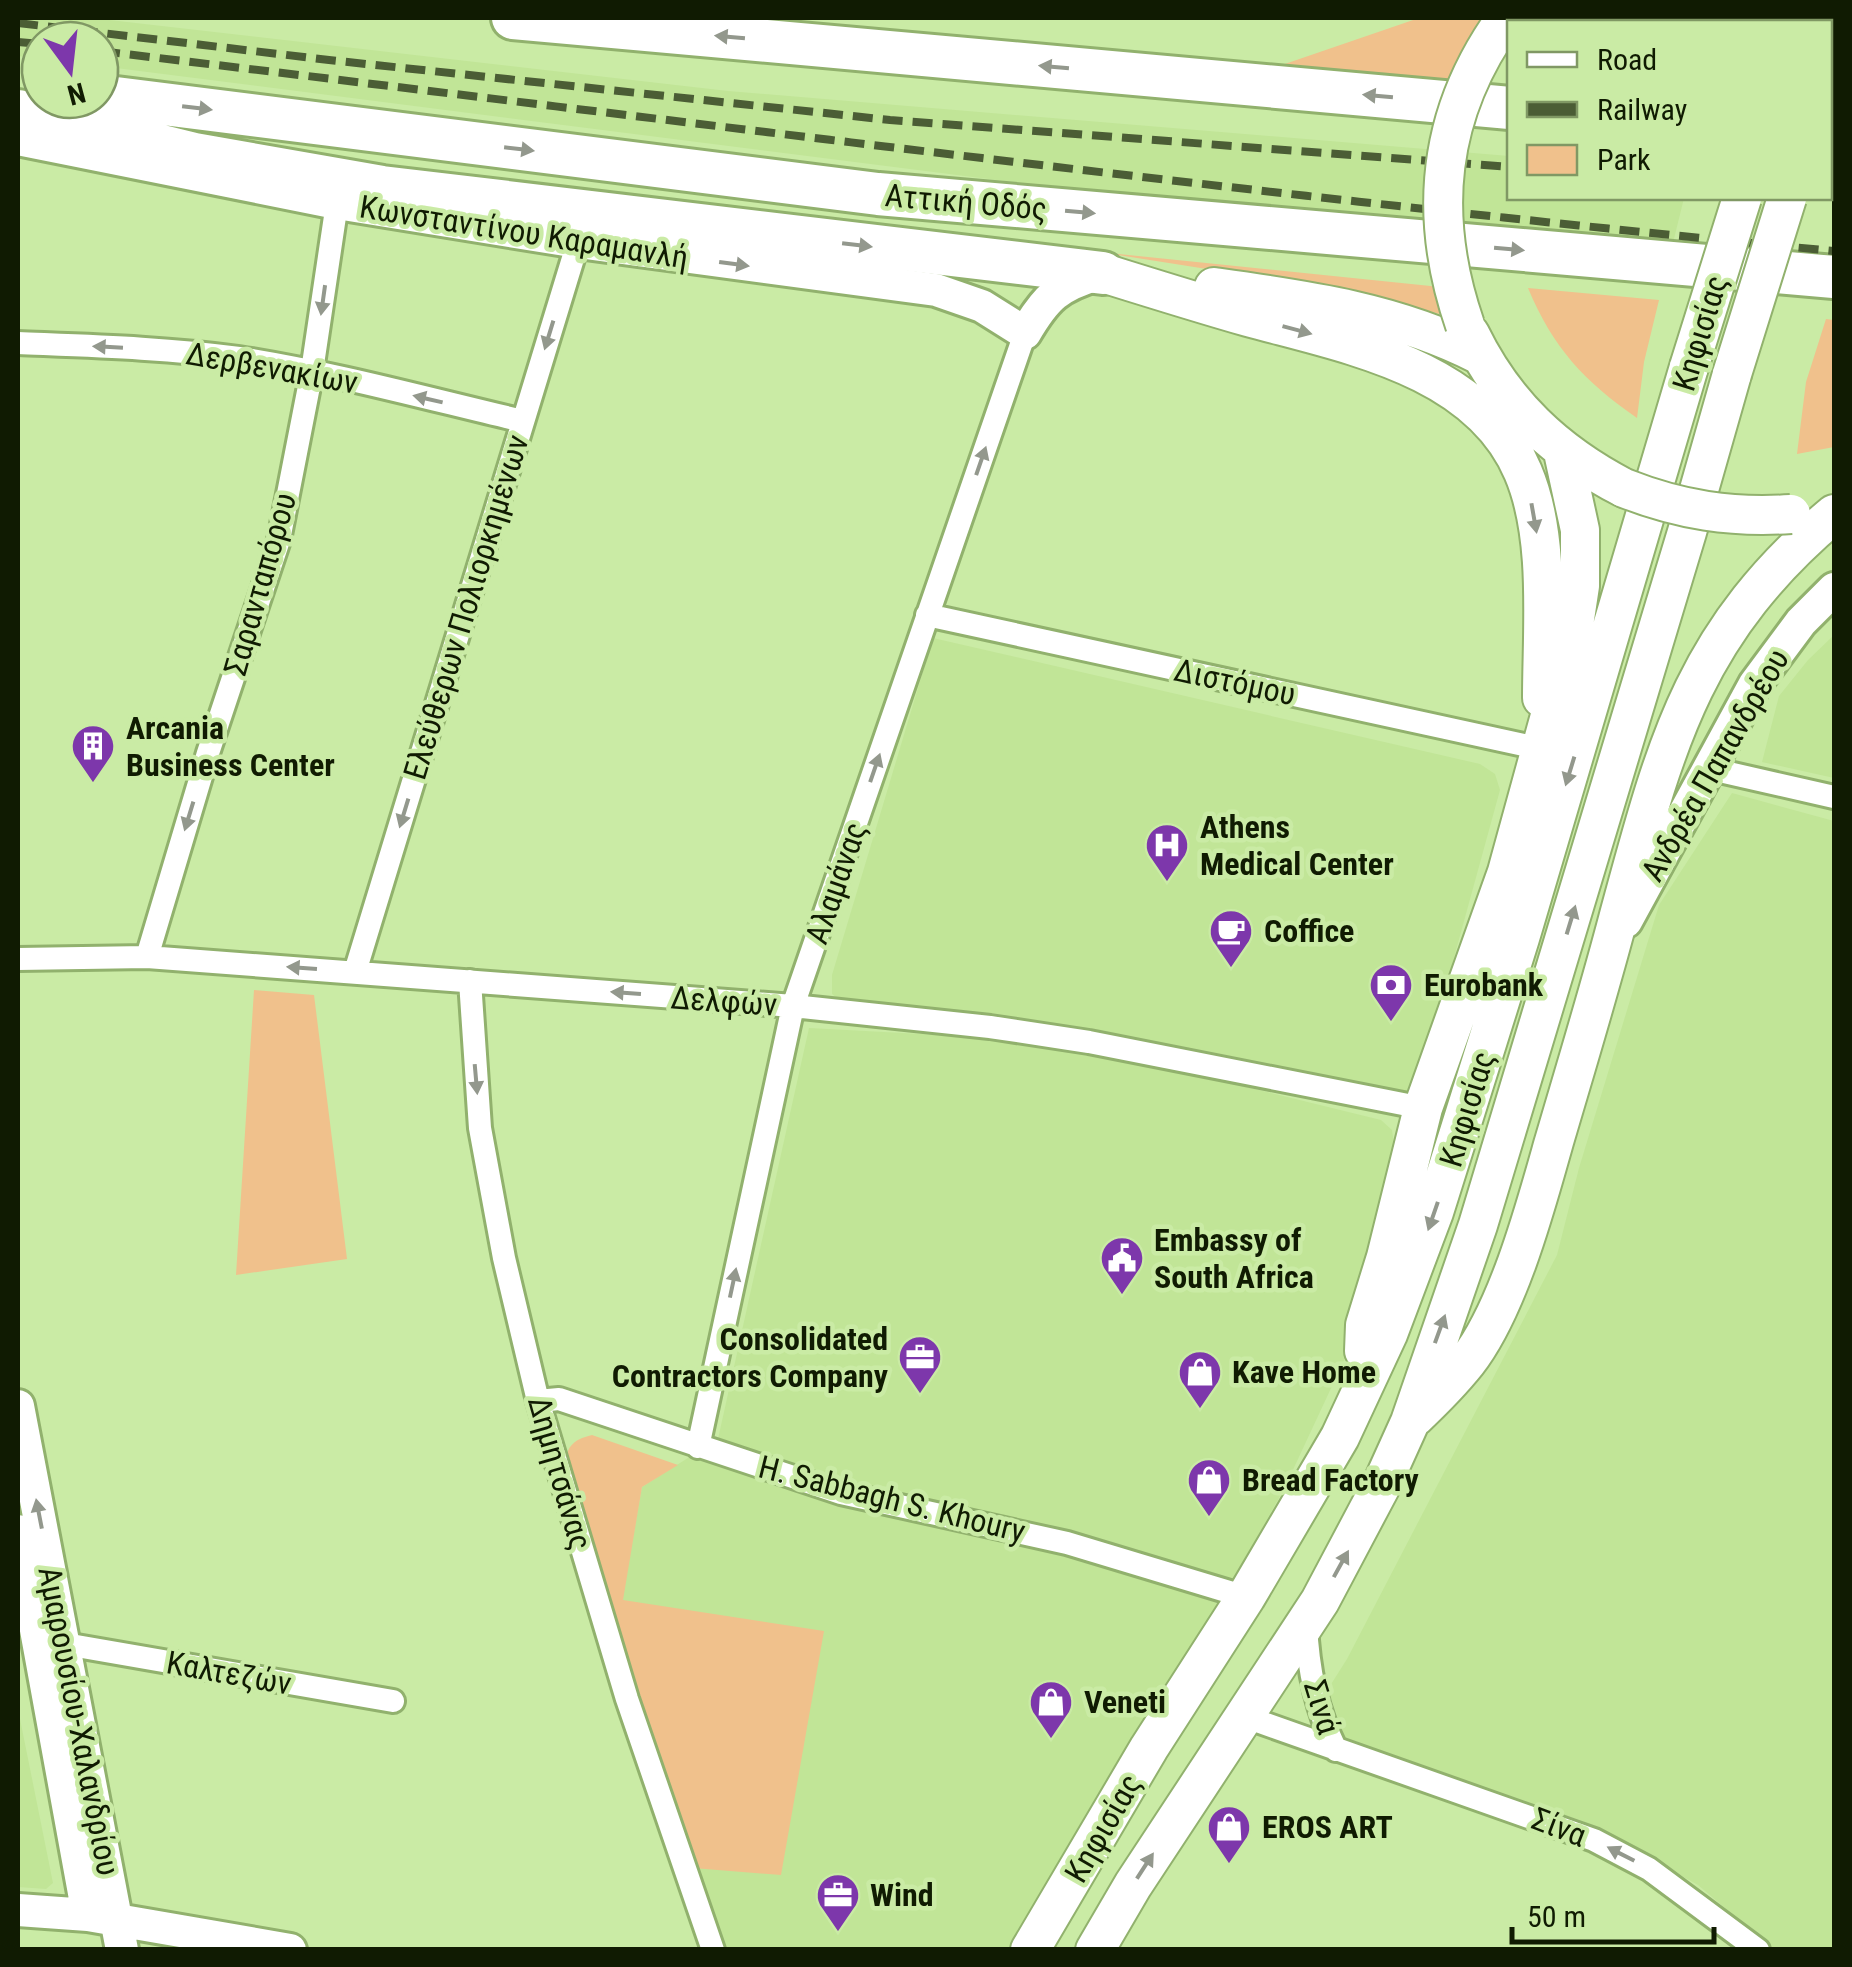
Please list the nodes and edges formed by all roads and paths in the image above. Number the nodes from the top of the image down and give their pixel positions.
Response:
1 (513, 18) edge
2 (1506, 18) edge
3 (120, 99) edge
4 (1507, 108) edge
5 (18, 111) edge
6 (18, 139) edge
7 (1741, 200) edge
8 (1786, 200) edge
9 (336, 203) junction
10 (578, 242) junction
11 (1103, 272) junction
12 (1834, 277) edge
13 (1025, 333) junction
14 (18, 343) edge
15 (1474, 343) junction
16 (312, 371) junction
17 (523, 422) junction
18 (1572, 458) junction
19 (1829, 510) edge
20 (1834, 589) edge
21 (927, 616) junction
22 (1542, 749) junction
23 (1711, 769) junction
24 (1834, 798) edge
25 (1610, 951) junction
26 (147, 957) junction
27 (18, 959) edge
28 (356, 972) junction
29 (470, 982) junction
30 (794, 1006) junction
31 (1423, 1108) junction
32 (1362, 1393) junction
33 (538, 1401) junction
34 (18, 1406) edge
35 (1410, 1422) junction
36 (698, 1446) junction
37 (18, 1531) edge
38 (1246, 1598) junction
39 (1306, 1624) junction
40 (41, 1649) edge
41 (393, 1701) dead end
42 (1243, 1716) junction
43 (1336, 1750) junction
44 (18, 1910) edge
45 (116, 1926) edge
46 (290, 1950) edge
47 (713, 1950) edge
48 (1030, 1950) edge
49 (1095, 1950) edge
50 (1758, 1950) edge

4 -> 1 highway
2 - 15 main road, bridge
3 -> 12 highway, Αττική Οδός
5 -> 11 highway
6 - 9 street, Κωνσταντίνου Καραμανλή
7 -> 32 main road, Κηφισίας, bridge
35 -> 8 main road, Κηφισίας, bridge
9 - 10 street, Κωνσταντίνου Καραμανλή
9 -> 16 street, Σαρανταπόρου
10 -> 13 street, Κωνσταντίνου Καραμανλή
10 -> 17 street, Ελεύθερων Πολιορκημένων
11 - 13 street
11 - 15 main road
11 -> 22 main road
21 -> 13 street, Αλαμάνας
16 -> 14 street, Δερβενακίων
15 - 18 main road
17 -> 16 street, Δερβενακίων
16 -> 26 street, Σαρανταπόρου
17 -> 28 street, Ελεύθερων Πολιορκημένων
18 - 19 main road, bridge
18 - 22 main road
19 - 25 main road
20 - 23 street, Ανδρέα Παπανδρέου
21 - 22 street, Διστόμου
30 -> 21 street, Αλαμάνας
22 - 31 main road
23 - 24 street
23 - 25 street, Ανδρέα Παπανδρέου
25 - 35 main road
26 - 27 street, Δελφών
28 -> 26 street, Δελφών
28 - 29 street, Δελφών
30 -> 29 street, Δελφών
29 -> 33 street, Δημητσάνας
30 - 31 street, Δελφών
36 -> 30 street, Αλαμάνας
31 - 32 main road
32 - 38 main road, Κηφισίας
33 - 36 street, H. Sabbagh S. Khoury
33 - 47 street, Δημητσάνας
40 -> 34 street, Αμαρουσίου-Χαλανδρίου
39 -> 35 main road, Κηφισίας
36 - 38 street, H. Sabbagh S. Khoury
37 - 40 street, Αμαρουσίου-Χαλανδρίου
38 - 48 main road, Κηφισίας
39 - 42 main road, Κηφισίας
39 - 43 street, Σινά
40 - 41 street, Καλτεζών
40 - 45 street, Αμαρουσίου-Χαλανδρίου
42 - 43 street, Σινά
49 -> 42 main road, Κηφισίας
50 -> 43 street, Σίνα
44 - 45 street
45 - 46 street

